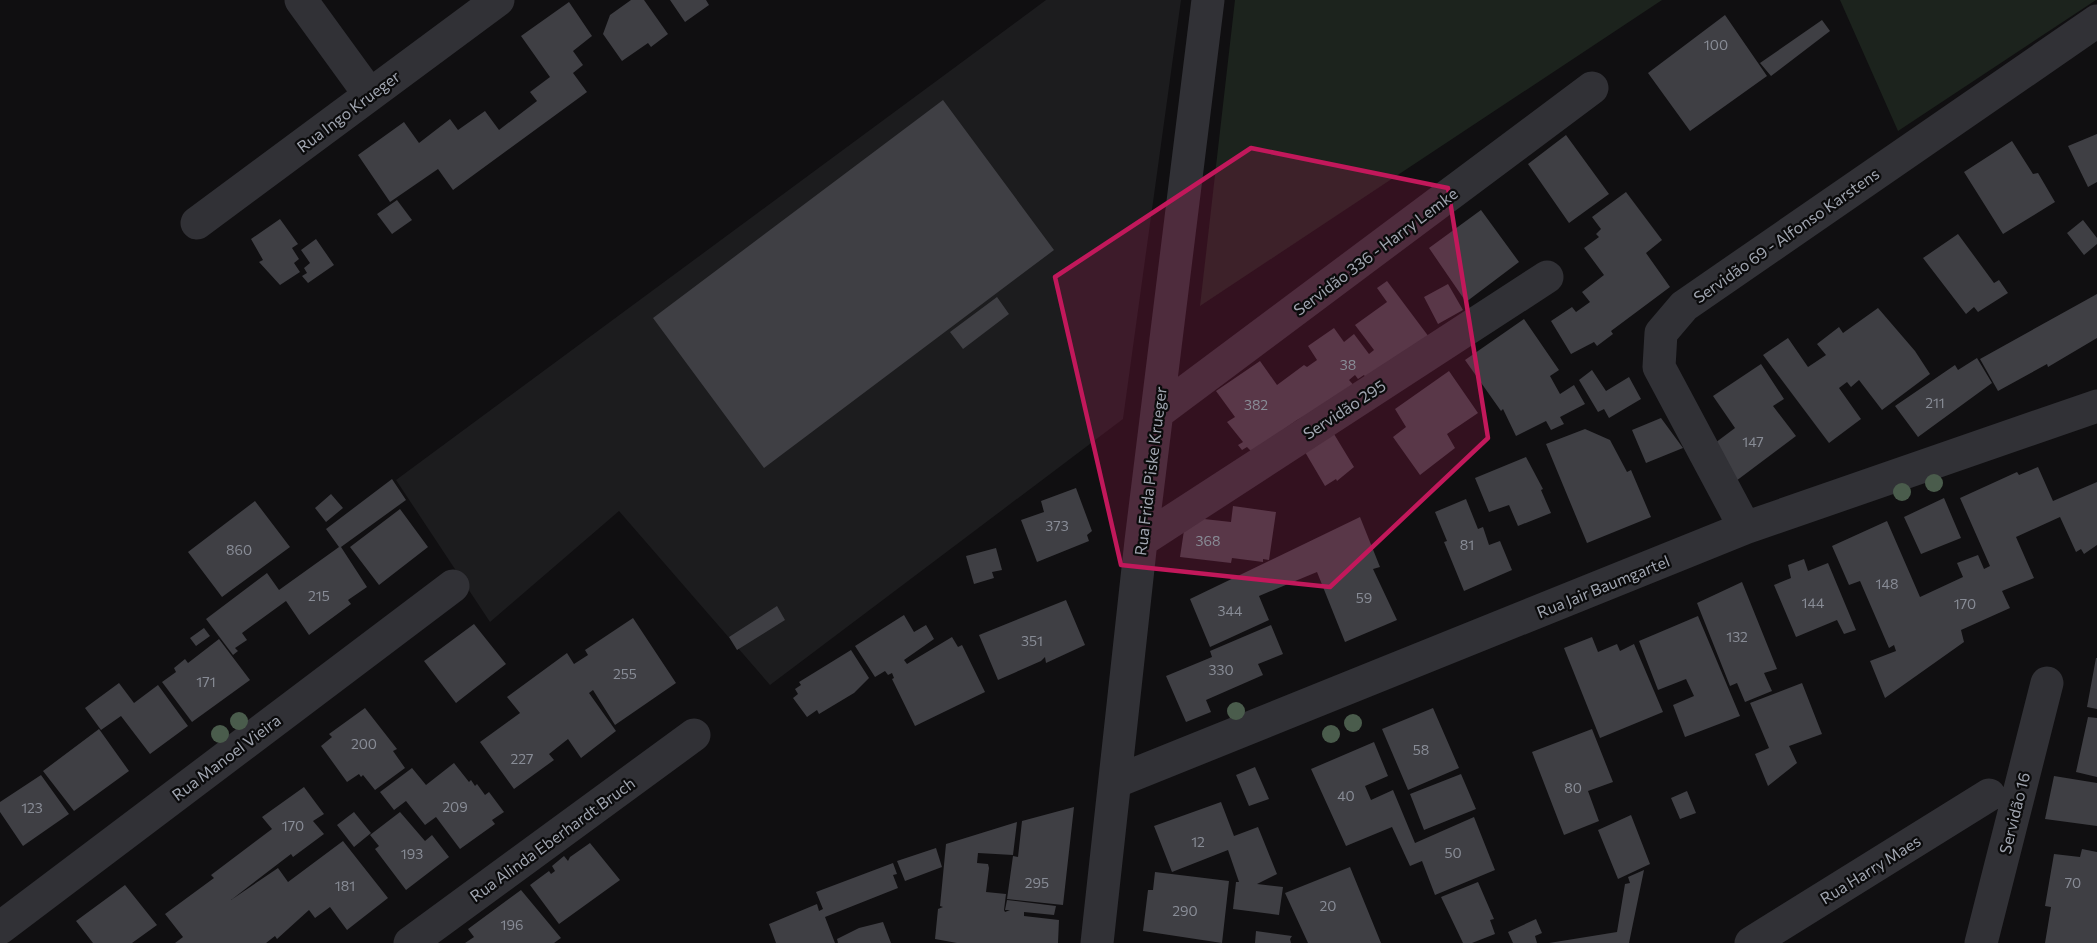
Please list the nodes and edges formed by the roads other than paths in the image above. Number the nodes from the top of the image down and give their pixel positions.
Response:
1 (301, 0) edge
2 (498, 0) edge
3 (1208, 0) edge
4 (2097, 21) edge
5 (1592, 88) dead end
6 (370, 95) junction
7 (197, 223) dead end
8 (1547, 277) dead end
9 (2097, 406) edge
10 (1157, 413) junction
11 (1745, 528) junction
12 (1141, 541) junction
13 (453, 586) dead end
14 (2047, 683) dead end
15 (694, 735) dead end
16 (1115, 782) junction
17 (1989, 795) dead end
18 (0, 928) edge
19 (410, 943) edge
20 (1097, 943) edge
21 (1750, 943) edge
22 (1981, 943) edge

1 - 6 street
2 - 6 street, Rua Ingo Krueger
3 - 10 street, Rua Frida Piske Krueger
4 - 11 street, Servidão 69 - Alfonso Karstens
5 - 10 street, Servidão 336 - Harry Lemke
6 - 7 street, Rua Ingo Krueger
8 - 12 street, Servidão 295
9 - 11 street, Rua Jair Baumgartel
10 - 12 street, Rua Frida Piske Krueger
11 - 16 street, Rua Jair Baumgartel
12 - 16 street, Rua Frida Piske Krueger
13 - 18 street, Rua Manoel Vieira
14 - 22 street, Servidão 16
15 - 19 street, Rua Alinda Eberhardt Bruch
16 - 20 street, Rua Frida Piske Krueger
17 - 21 street, Rua Harry Maes

